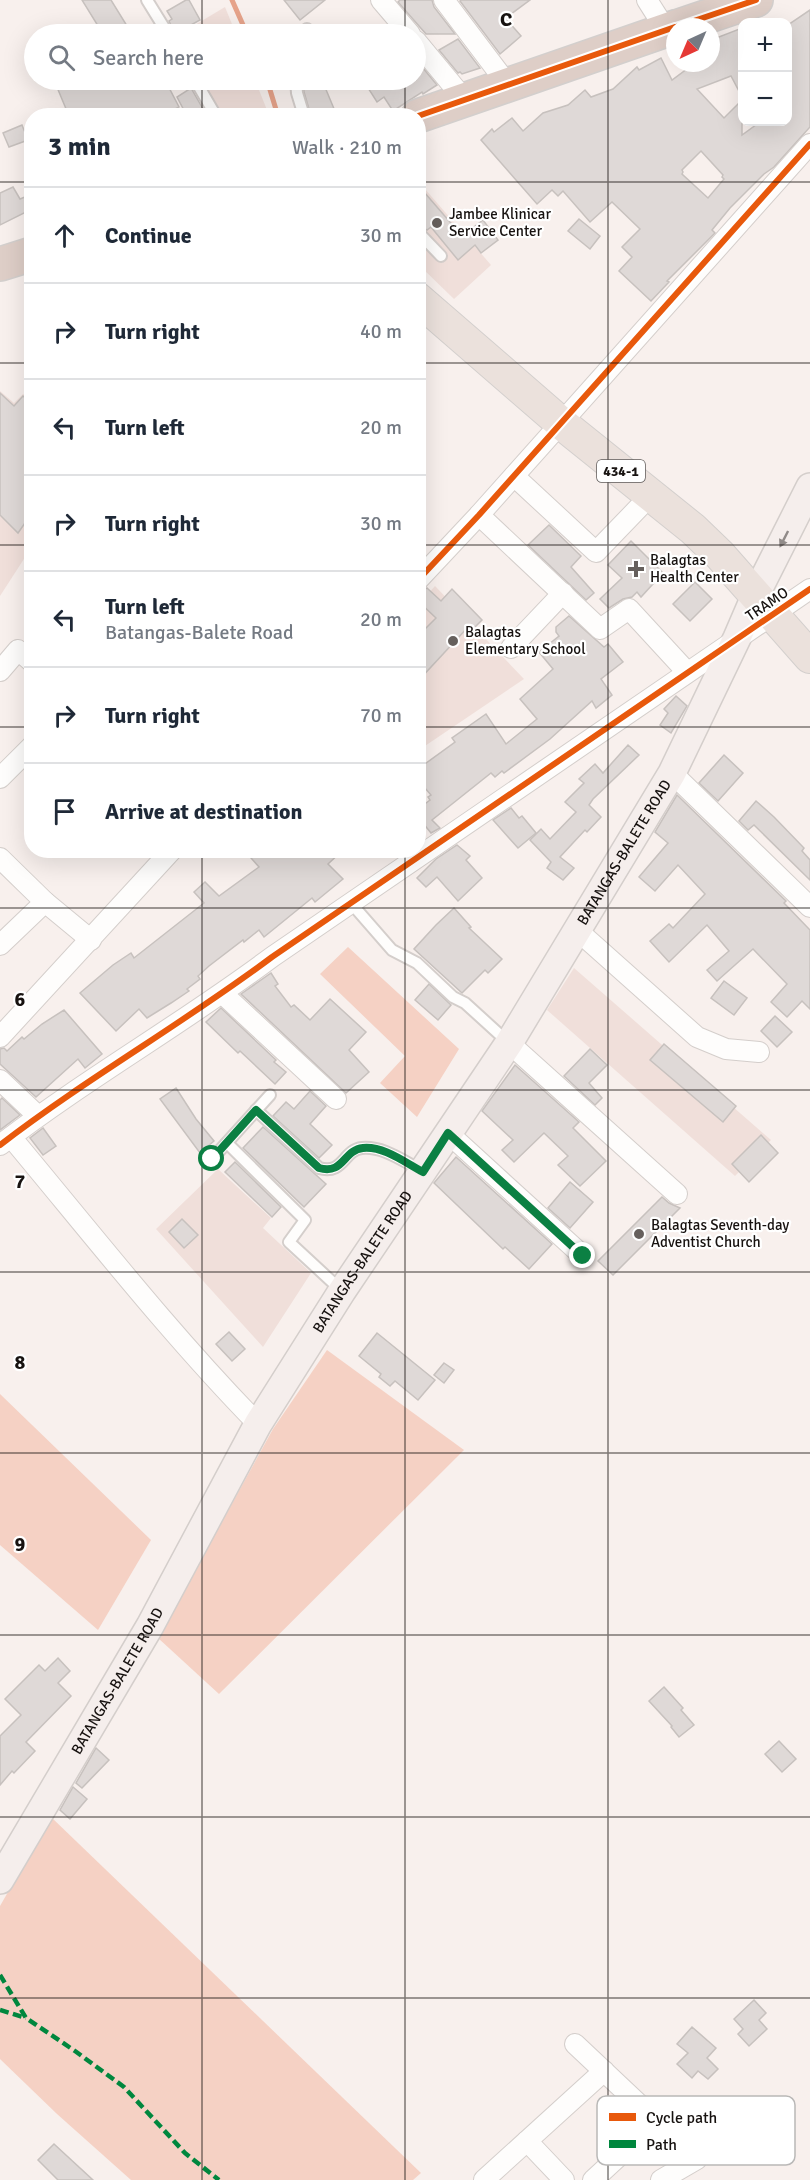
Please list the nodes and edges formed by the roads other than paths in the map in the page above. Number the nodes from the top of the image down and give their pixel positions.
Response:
1 (147, 0) edge
2 (381, 0) edge
3 (444, 0) edge
4 (647, 0) edge
5 (756, 0) edge
6 (702, 18) edge
7 (666, 21) edge
8 (162, 24) edge
9 (401, 24) edge
10 (666, 30) edge
11 (426, 53) edge
12 (508, 85) junction
13 (201, 90) edge
14 (297, 90) edge
15 (464, 99) junction
16 (211, 108) edge
17 (302, 108) edge
18 (426, 113) edge
19 (810, 144) edge
20 (426, 240) edge
21 (24, 256) edge
22 (441, 256) dead end
23 (0, 264) edge
24 (426, 306) edge
25 (561, 423) junction
26 (514, 476) junction
27 (810, 487) edge
28 (651, 495) junction
29 (479, 515) junction
30 (426, 571) edge
31 (810, 589) edge
32 (563, 593) junction
33 (765, 604) junction
34 (737, 638) junction
35 (511, 648) dead end
36 (24, 655) edge
37 (810, 657) edge
38 (0, 671) edge
39 (687, 672) junction
40 (24, 754) edge
41 (672, 773) junction
42 (0, 778) edge
43 (426, 851) edge
44 (0, 858) edge
45 (165, 858) edge
46 (416, 858) edge
47 (45, 902) junction
48 (351, 903) junction
49 (810, 907) edge
50 (578, 931) junction
51 (91, 940) junction
52 (0, 945) edge
53 (223, 994) junction
54 (0, 1037) edge
55 (510, 1043) junction
56 (759, 1052) dead end
57 (0, 1080) edge
58 (270, 1095) dead end
59 (336, 1099) dead end
60 (256, 1110) junction
61 (38, 1116) junction
62 (448, 1133) junction
63 (5, 1141) edge
64 (227, 1143) junction
65 (212, 1159) dead end
66 (423, 1172) junction
67 (677, 1194) dead end
68 (583, 1256) dead end
69 (342, 1291) junction
70 (258, 1424) junction
71 (0, 1880) edge
72 (575, 2044) dead end
73 (604, 2072) junction
74 (630, 2096) edge
75 (527, 2141) junction
76 (609, 2165) edge
77 (687, 2165) edge
78 (484, 2180) edge
79 (564, 2180) edge
80 (593, 2180) edge
81 (661, 2180) edge

1 - 8 lane
2 - 9 street
3 - 12 street
4 - 7 street
5 - 6 highway
10 - 12 highway
11 - 15 street
12 - 15 highway
13 - 16 lane
14 - 17 lane
15 - 18 highway
19 - 25 street
20 - 22 lane
21 - 23 highway
24 - 25 main road, 434-1
25 - 26 street
25 - 28 main road, 434-1
26 - 28 street
26 - 29 street
27 -> 33 main road, BATANGAS-BALETE ROAD
28 - 33 main road, 434-1
29 - 30 street
29 - 32 street
31 - 33 street, TRAMO
32 - 35 street
32 - 39 street
33 - 34 main road, BATANGAS-BALETE ROAD
33 - 37 main road, 434-1
34 - 39 street
34 - 41 main road, BATANGAS-BALETE ROAD
36 - 38 street
39 - 43 street
40 - 42 street
41 - 49 street
41 - 50 main road, BATANGAS-BALETE ROAD
44 - 47 street
45 - 51 street
46 - 48 street
47 - 51 street
47 - 52 street
48 - 53 street
48 - 55 lane
50 - 55 main road, BATANGAS-BALETE ROAD
50 - 56 street
51 - 54 street
53 - 59 street
53 - 61 street
55 - 62 main road, BATANGAS-BALETE ROAD
55 - 67 street
57 - 61 street
58 - 60 lane
60 - 64 lane
60 - 66 lane
61 - 63 street
62 - 66 main road, BATANGAS-BALETE ROAD
62 - 68 street
63 - 70 street
64 - 65 lane
64 - 69 lane
66 - 69 main road, BATANGAS-BALETE ROAD
69 - 70 main road, BATANGAS-BALETE ROAD
70 - 71 main road, BATANGAS-BALETE ROAD
72 - 73 street
73 - 74 street
73 - 75 street
75 - 78 street
75 - 79 street
76 - 80 street
77 - 81 street

